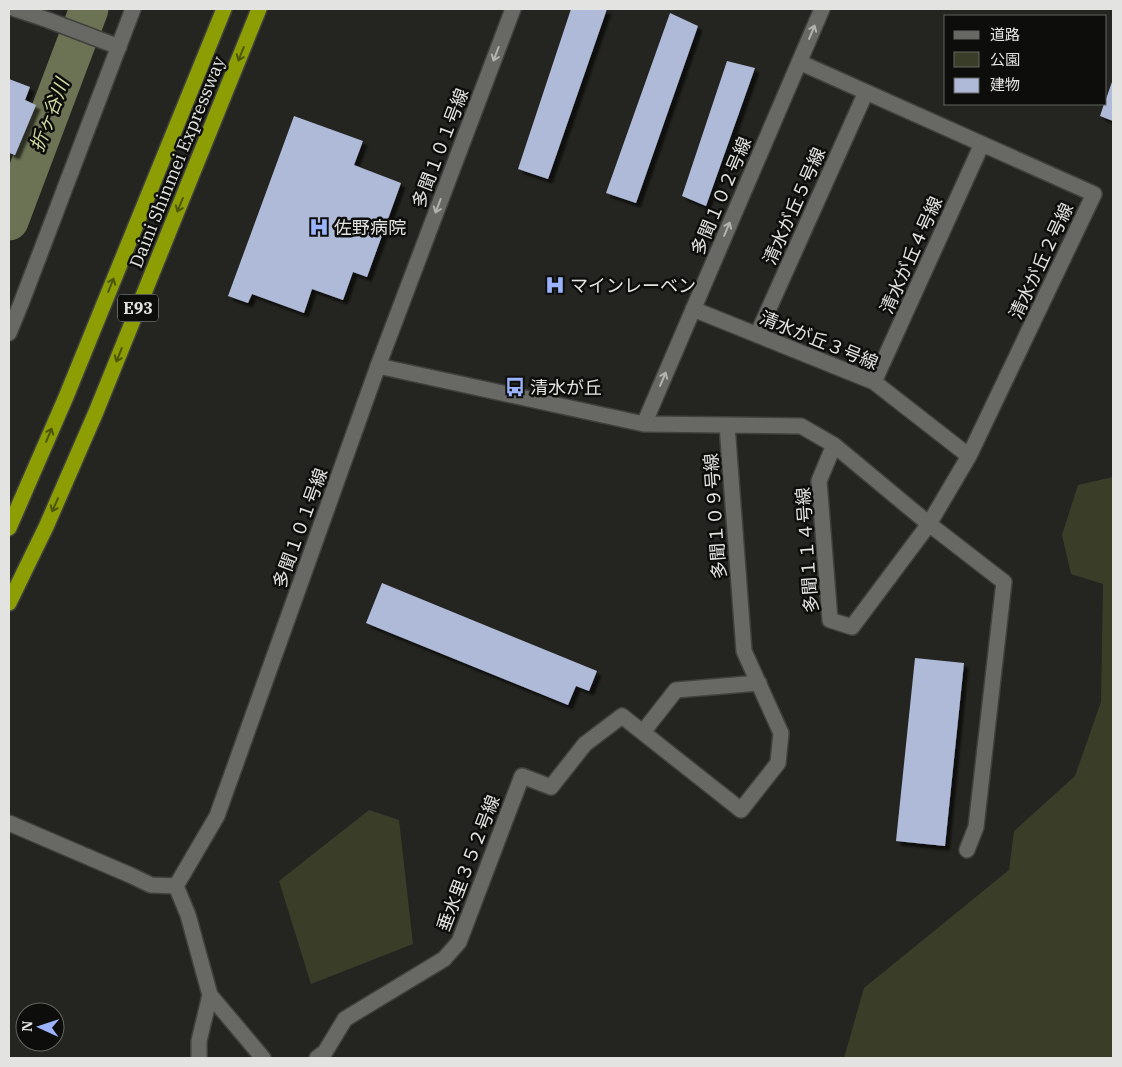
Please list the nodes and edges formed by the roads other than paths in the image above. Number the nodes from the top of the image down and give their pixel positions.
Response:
1 (15, 9) edge
2 (134, 9) edge
3 (224, 9) edge
4 (259, 9) edge
5 (513, 9) edge
6 (822, 9) edge
7 (119, 47) junction
8 (799, 62) junction
9 (866, 92) junction
10 (982, 144) junction
11 (693, 309) junction
12 (9, 333) edge
13 (756, 335) junction
14 (378, 366) junction
15 (874, 382) junction
16 (644, 424) junction
17 (727, 425) junction
18 (834, 445) junction
19 (969, 456) junction
20 (928, 524) junction
21 (9, 528) edge
22 (9, 603) edge
23 (759, 683) junction
24 (622, 716) joint
25 (643, 732) junction
26 (9, 823) edge
27 (966, 850) dead end
28 (176, 886) junction
29 (210, 995) junction
30 (198, 1058) edge
31 (263, 1058) edge
32 (317, 1058) edge

1 - 7 street
2 - 7 street
21 -> 3 highway, Daini Shinmei Expressway / E93
4 -> 22 highway, Daini Shinmei Expressway / E93
5 -> 14 street, 多聞１０１号線
8 -> 6 street, 多聞１０２号線
7 - 12 street
8 - 9 street, 清水が丘２号線
11 -> 8 street, 多聞１０２号線
9 - 10 street, 清水が丘２号線
9 - 13 street, 清水が丘５号線
10 - 15 street, 清水が丘４号線
10 - 19 street, 清水が丘２号線
11 - 13 street, 清水が丘３号線
16 -> 11 street, 多聞１０２号線
13 - 15 street, 清水が丘３号線
14 - 16 street
14 - 28 street, 多聞１０１号線
15 - 19 street, 清水が丘３号線
16 - 17 street
17 - 18 street
17 - 23 street, 多聞１０９号線
18 - 20 street
18 - 20 street, 多聞１１４号線
19 - 20 street, 清水が丘２号線
20 - 27 street
23 - 25 street
23 - 25 street, 多聞１０９号線
24 - 25 street, 多聞１０９号線
24 - 32 street, 垂水里３５２号線
26 - 28 street
28 - 29 street
29 - 30 street
29 - 31 street

